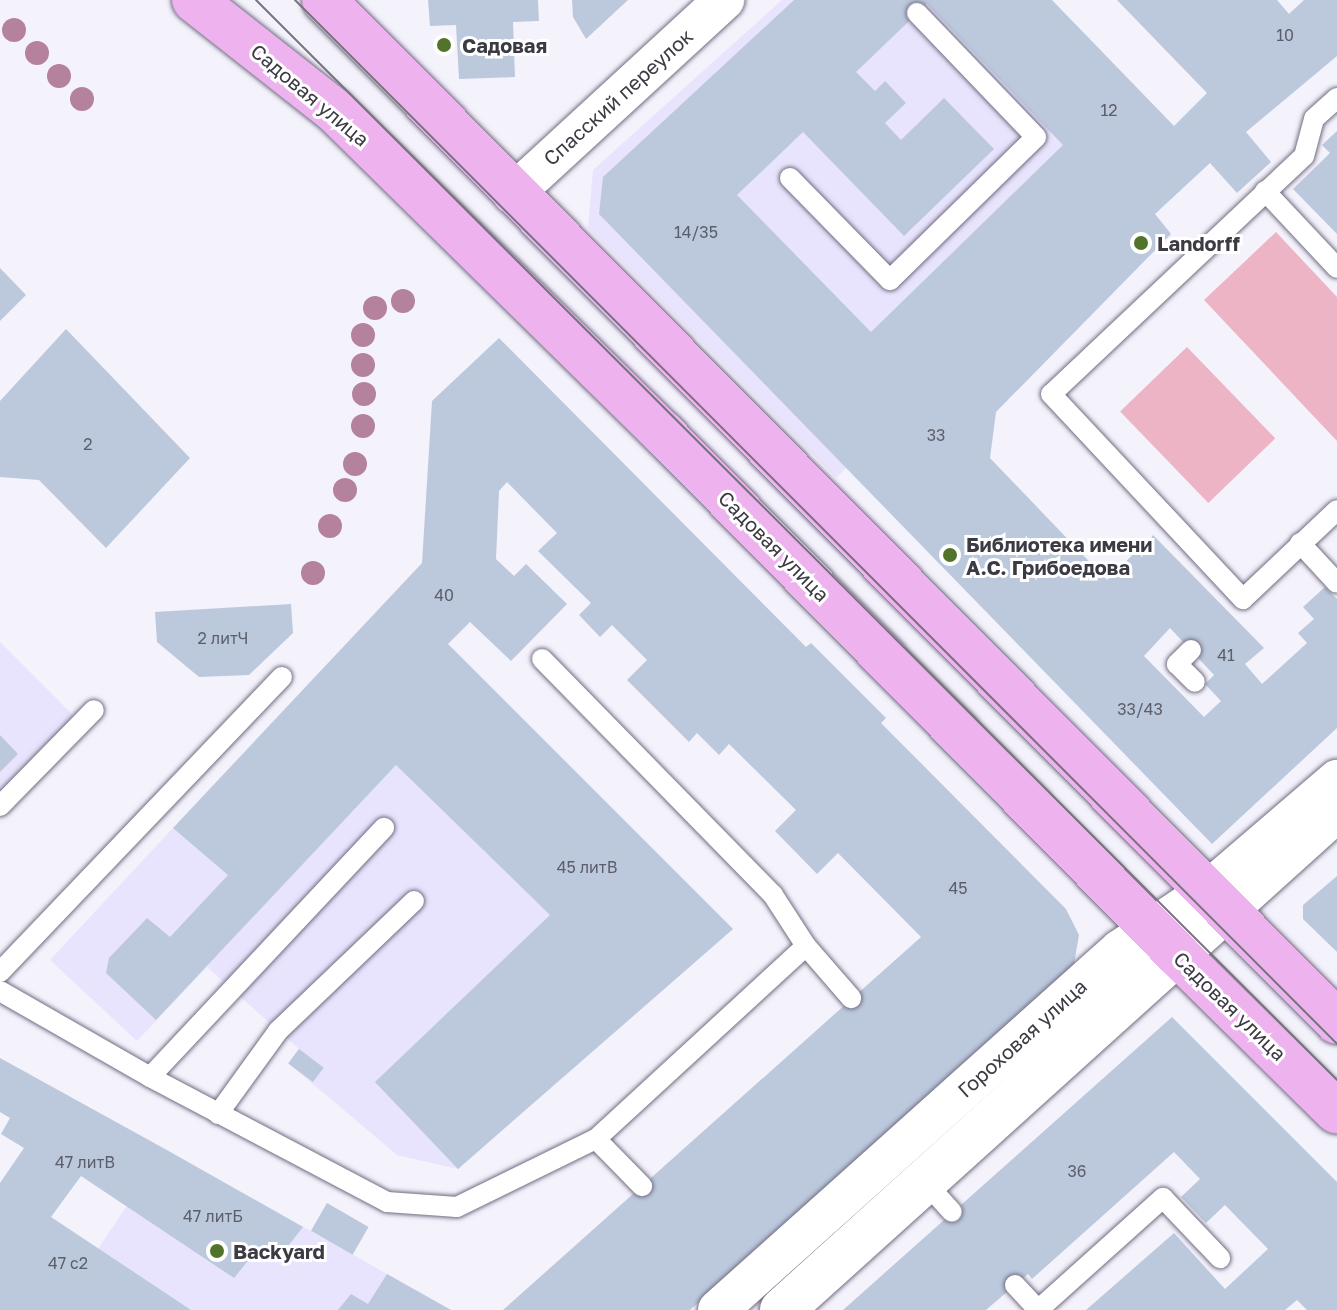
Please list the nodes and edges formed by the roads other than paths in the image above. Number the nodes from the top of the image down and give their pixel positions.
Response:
1 (194, 0) edge
2 (324, 0) edge
3 (724, 0) edge
4 (917, 13) dead end
5 (1337, 98) edge
6 (790, 178) dead end
7 (1265, 191) junction
8 (513, 194) junction
9 (1337, 268) edge
10 (1337, 510) edge
11 (1300, 543) junction
12 (1337, 583) edge
13 (1191, 650) dead end
14 (542, 659) dead end
15 (282, 677) dead end
16 (1195, 682) dead end
17 (94, 710) dead end
18 (1337, 780) edge
19 (0, 806) edge
20 (1337, 809) edge
21 (384, 828) dead end
22 (1218, 900) junction
23 (414, 901) dead end
24 (1165, 942) junction
25 (806, 946) junction
26 (0, 972) edge
27 (0, 991) edge
28 (851, 998) dead end
29 (1337, 1022) edge
30 (150, 1077) junction
31 (941, 1098) junction
32 (1337, 1112) edge
33 (218, 1114) junction
34 (976, 1137) junction
35 (596, 1139) junction
36 (642, 1186) dead end
37 (1220, 1258) dead end
38 (1015, 1285) dead end
39 (733, 1298) edge
40 (782, 1310) edge
41 (1038, 1310) edge

1 - 24 main road, Садовая улица
2 - 8 main road
3 - 8 street, Спасский переулок
4 - 6 lane
5 - 7 lane
7 - 9 lane
7 - 11 lane
8 - 22 main road
10 - 11 lane
11 - 12 lane
13 - 16 lane
14 - 25 lane
15 - 26 lane
17 - 19 lane
18 - 22 street, Гороховая улица
20 - 22 street, Гороховая улица
21 - 30 lane
22 - 24 street, Гороховая улица
22 - 29 main road
23 - 33 lane
24 - 31 street, Гороховая улица
24 - 32 main road, Садовая улица
24 - 34 street, Гороховая улица
25 - 28 lane
25 - 35 lane
27 - 30 lane
30 - 33 lane
31 - 34 lane
31 - 39 street, Гороховая улица
33 - 35 lane
34 - 40 street, Гороховая улица
35 - 36 lane
37 - 41 lane
38 - 41 lane

